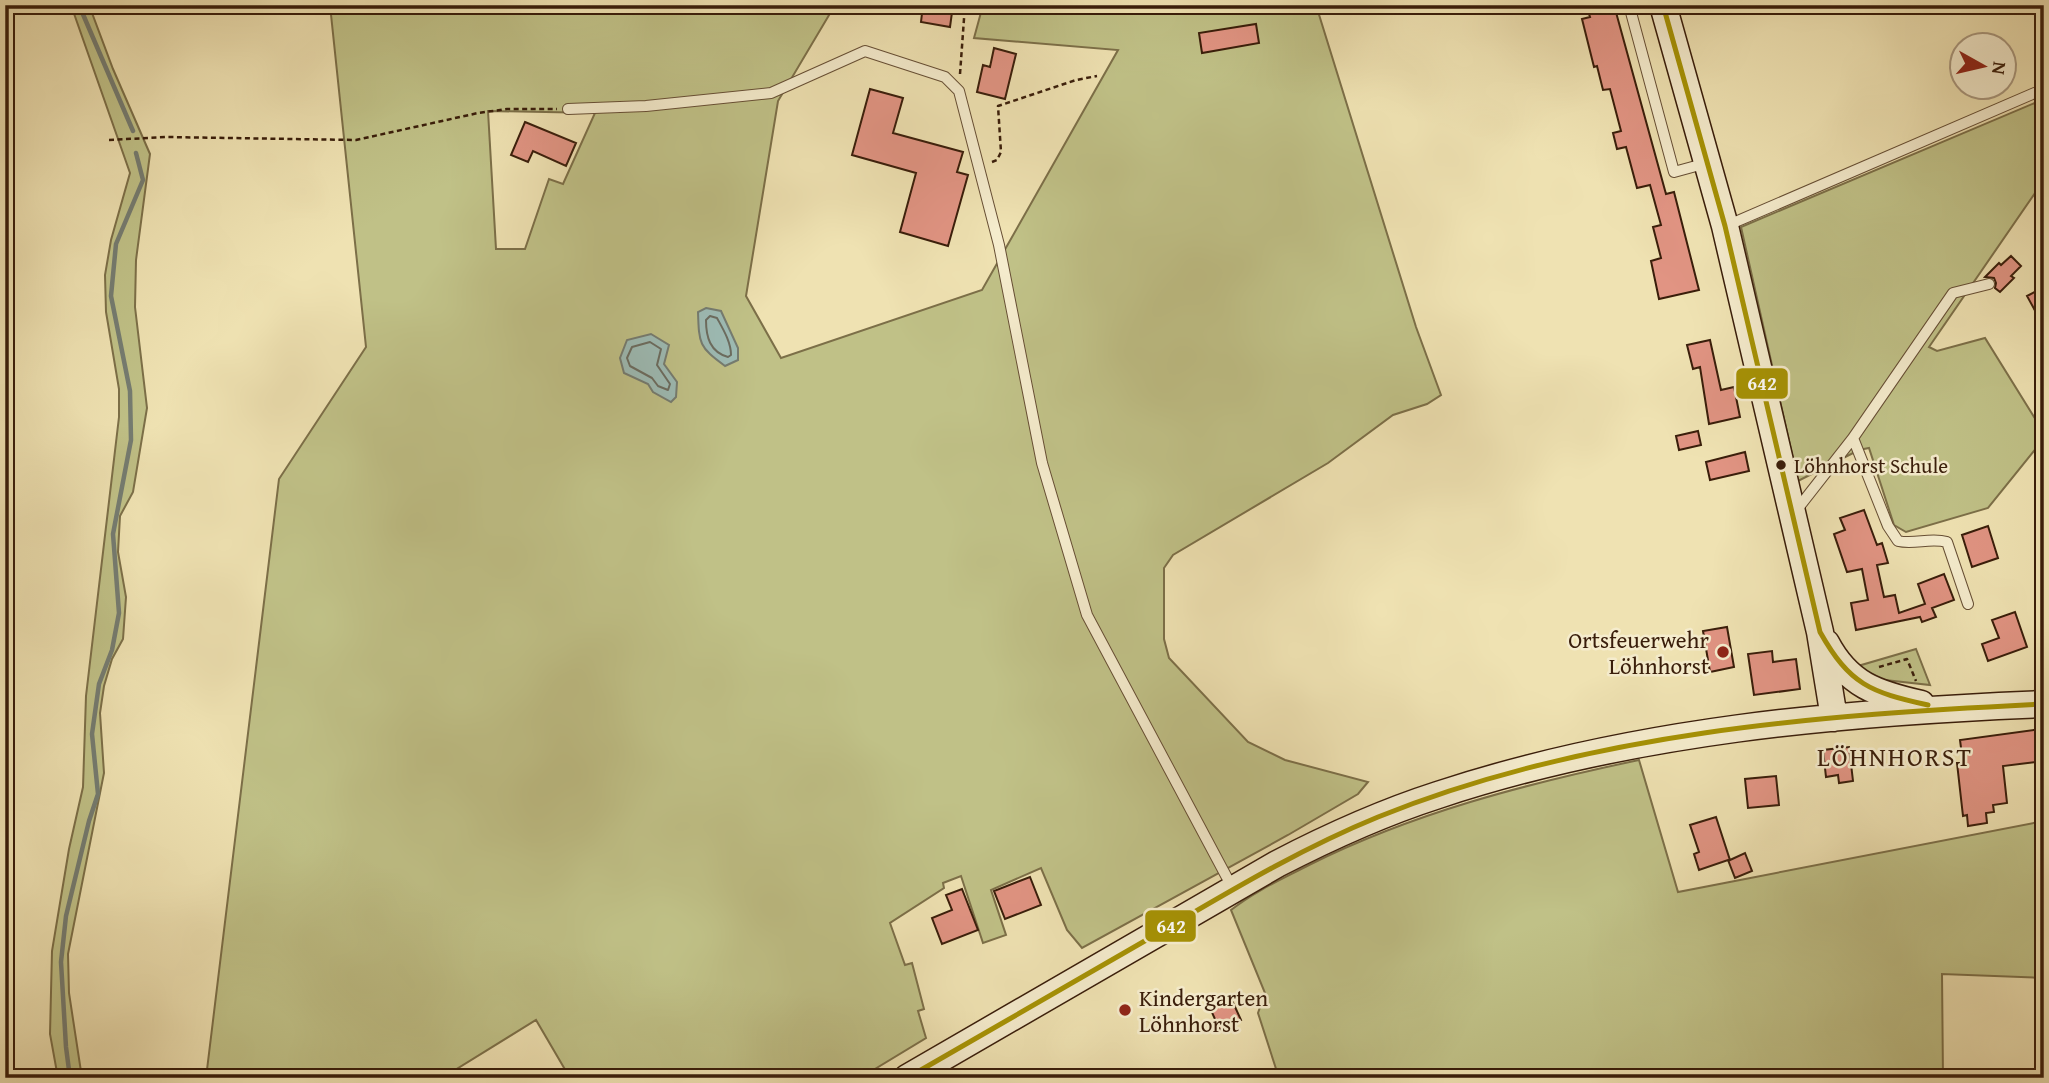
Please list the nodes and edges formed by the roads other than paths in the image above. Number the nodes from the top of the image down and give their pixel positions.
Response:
1 (1629, 5) edge
2 (1663, 5) edge
3 (2044, 89) edge
4 (568, 109) road end
5 (1707, 163) junction
6 (1726, 226) junction
7 (1989, 284) dead end
8 (1853, 439) junction
9 (1793, 514) junction
10 (1968, 604) dead end
11 (1820, 632) junction
12 (2044, 704) edge
13 (1942, 708) junction
14 (1834, 718) junction
15 (1233, 888) junction
16 (907, 1078) edge

1 - 5 lane
2 - 5 street
3 - 6 lane
4 - 15 lane
5 - 6 street
6 - 9 street
7 - 8 lane
8 - 9 lane
8 - 10 lane
9 - 11 street
11 - 13 street
11 - 14 street
12 - 13 street
13 - 14 street
14 - 15 street
15 - 16 street

